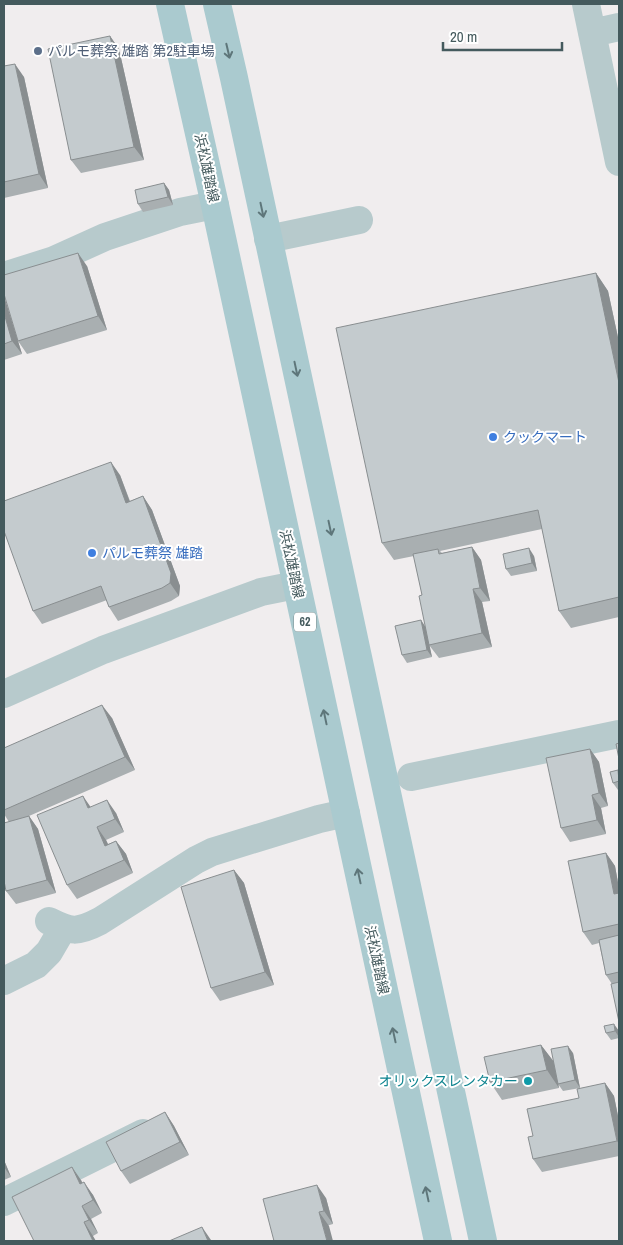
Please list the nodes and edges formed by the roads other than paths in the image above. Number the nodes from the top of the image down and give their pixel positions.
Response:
1 (170, 4) edge
2 (216, 4) edge
3 (586, 4) edge
4 (619, 27) edge
5 (592, 33) junction
6 (619, 162) edge
7 (215, 205) junction
8 (359, 220) dead end
9 (268, 239) junction
10 (4, 276) edge
11 (296, 585) junction
12 (4, 694) edge
13 (619, 734) edge
14 (411, 777) dead end
15 (346, 813) junction
16 (4, 981) edge
17 (169, 1120) edge
18 (4, 1202) edge
19 (438, 1241) edge
20 (483, 1241) edge

1 - 7 main road, 浜松雄踏線 / 62
2 -> 9 main road
3 - 5 street
4 - 5 street
5 - 6 street
7 - 10 street
7 - 11 main road, 浜松雄踏線 / 62
8 - 9 street
9 -> 20 main road
11 - 12 street
15 -> 11 main road, 浜松雄踏線 / 62
13 - 14 street
15 - 16 street
19 -> 15 main road, 浜松雄踏線 / 62
17 - 18 street

